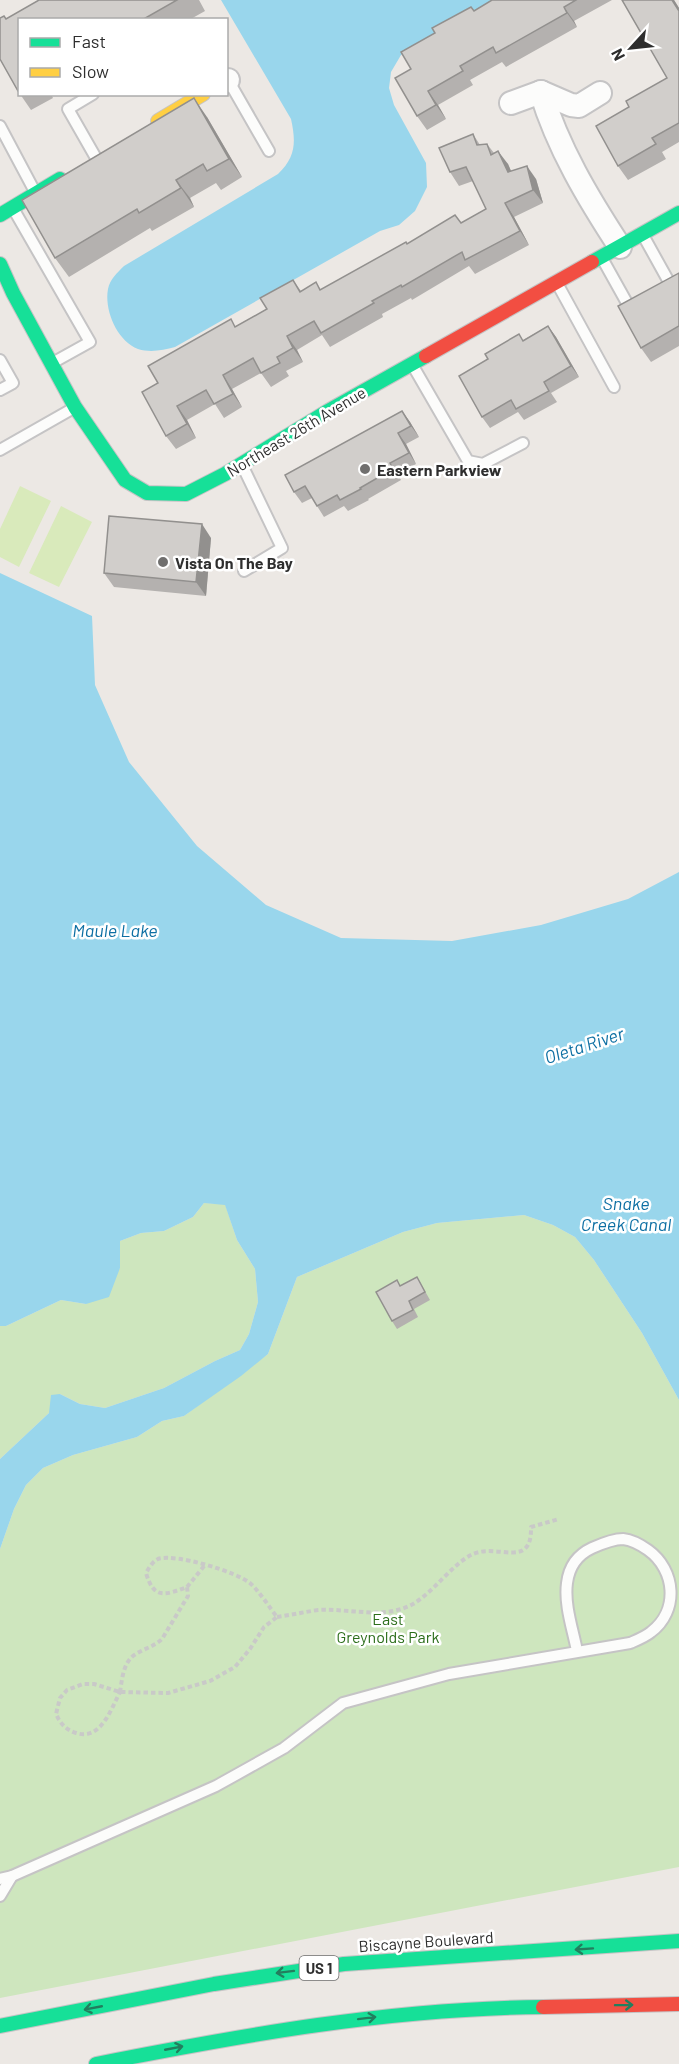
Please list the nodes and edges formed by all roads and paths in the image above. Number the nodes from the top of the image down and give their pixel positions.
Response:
1 (228, 81) edge
2 (541, 92) junction
3 (600, 93) dead end
4 (90, 96) edge
5 (200, 96) edge
6 (511, 103) dead end
7 (0, 126) edge
8 (145, 129) edge
9 (269, 151) dead end
10 (91, 161) joint
11 (36, 193) junction
12 (13, 207) junction
13 (679, 213) edge
14 (0, 215) edge
15 (642, 234) junction
16 (611, 252) junction
17 (0, 264) edge
18 (556, 282) junction
19 (669, 282) edge
20 (13, 293) junction
21 (0, 300) edge
22 (627, 303) edge
23 (0, 360) edge
24 (51, 363) junction
25 (412, 364) junction
26 (614, 387) dead end
27 (0, 390) edge
28 (75, 407) junction
29 (523, 443) dead end
30 (0, 450) edge
31 (241, 464) junction
32 (244, 571) dead end
33 (559, 1520) dead end
34 (205, 1564) junction
35 (187, 1587) junction
36 (277, 1617) junction
37 (577, 1651) junction
38 (120, 1692) junction
39 (12, 1876) junction
40 (0, 1879) edge
41 (0, 1896) edge
42 (679, 1941) edge
43 (679, 2004) edge
44 (0, 2026) edge
45 (96, 2064) edge

1 - 9 lane
2 - 3 street
2 - 6 street
2 - 16 street
4 - 10 lane
5 - 8 main road
7 - 11 lane
10 - 11 main road
11 - 12 main road
12 - 14 main road
12 - 24 lane
13 - 15 main road, Northeast 26th Avenue
15 - 16 main road, Northeast 26th Avenue
15 - 19 lane
16 - 18 main road, Northeast 26th Avenue
16 - 22 lane
17 - 20 main road, Northeast 26th Avenue
18 - 25 main road, Northeast 26th Avenue
18 - 26 lane
20 - 21 lane
20 - 24 main road, Northeast 26th Avenue
23 - 27 lane
24 - 28 main road, Northeast 26th Avenue
25 - 29 lane
25 - 31 main road, Northeast 26th Avenue
28 - 30 lane
28 - 31 main road, Northeast 26th Avenue
31 - 32 lane
33 - 36 path
34 - 35 path
34 - 35 path
34 - 36 path
35 - 38 path
36 - 38 path
37 - 37 lane
37 - 39 lane
38 - 38 path
39 - 40 lane
39 - 41 lane
42 -> 44 main road, Biscayne Boulevard / US 1
45 -> 43 main road

